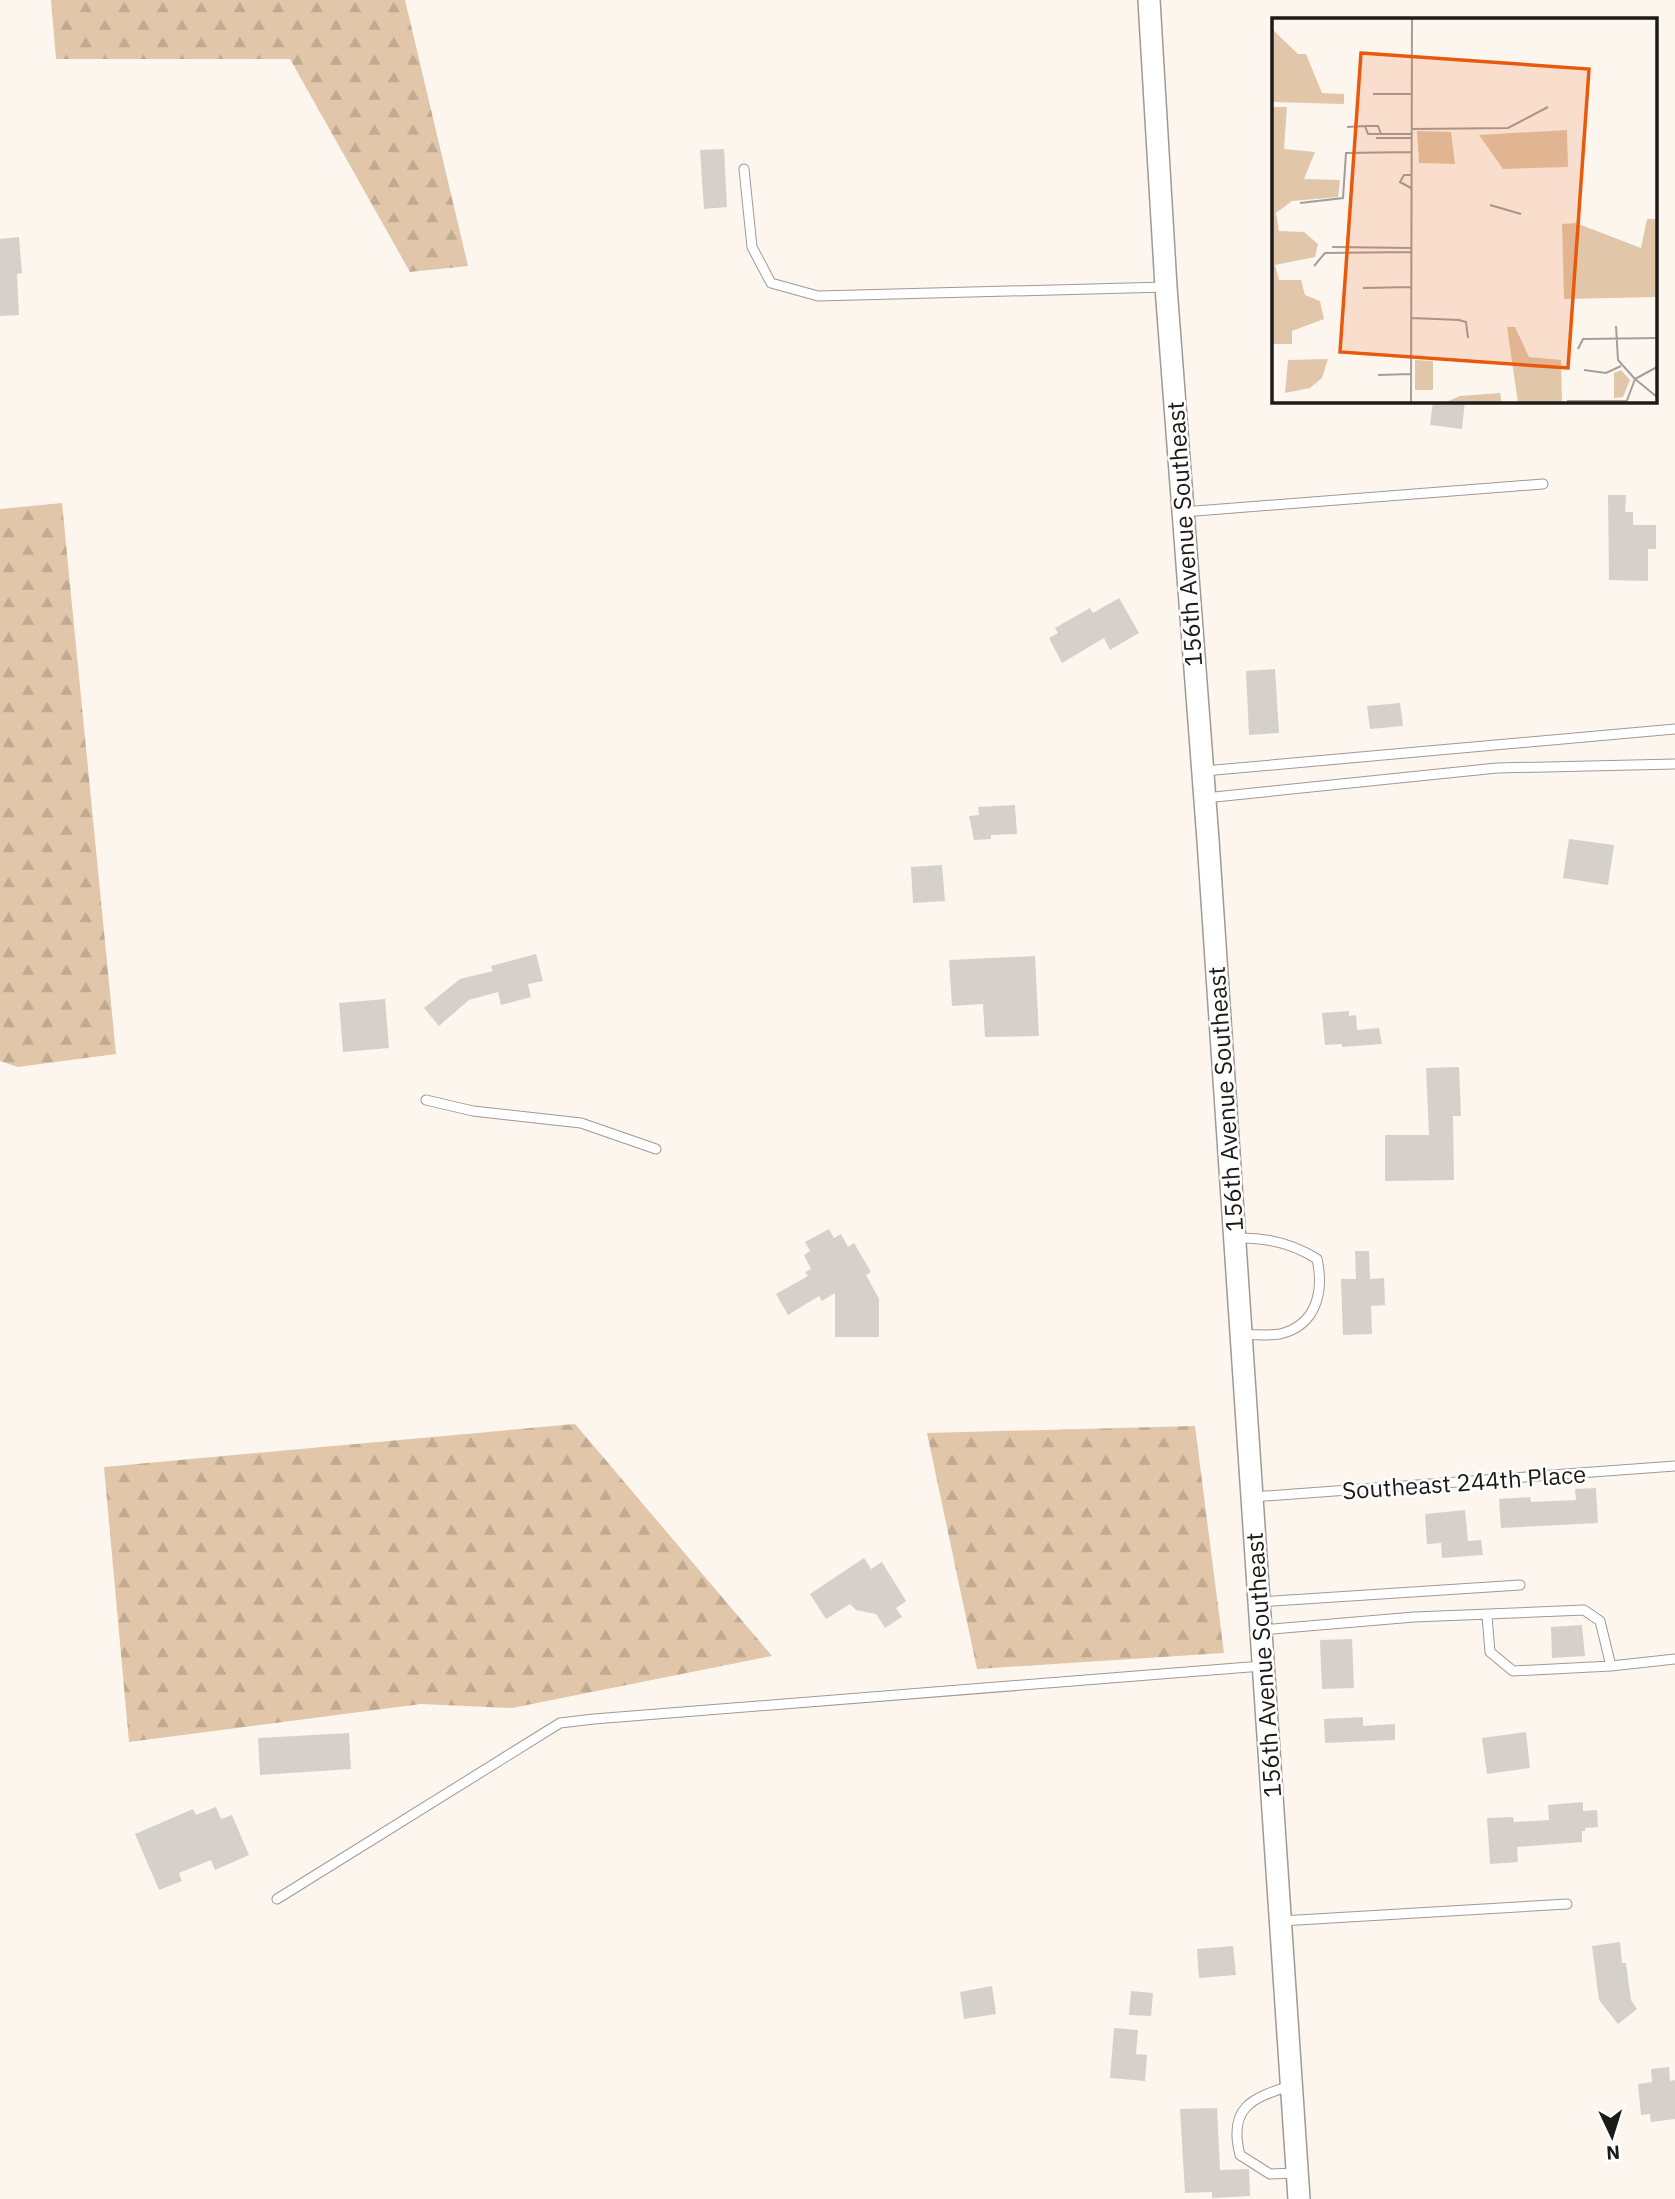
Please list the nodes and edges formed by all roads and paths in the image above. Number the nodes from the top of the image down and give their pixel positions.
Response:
1 (1149, 0) edge
2 (744, 169) dead end
3 (1166, 287) junction
4 (1543, 484) dead end
5 (1181, 512) junction
6 (1675, 729) edge
7 (1675, 764) edge
8 (1202, 771) junction
9 (1205, 797) junction
10 (426, 1100) dead end
11 (656, 1149) dead end
12 (1235, 1238) junction
13 (1241, 1335) junction
14 (1675, 1466) edge
15 (1252, 1497) junction
16 (1520, 1585) dead end
17 (1259, 1602) junction
18 (1487, 1616) junction
19 (1261, 1630) junction
20 (1675, 1658) edge
21 (1264, 1666) junction
22 (1611, 1666) junction
23 (277, 1899) dead end
24 (1567, 1904) dead end
25 (1281, 1921) junction
26 (1292, 2086) junction
27 (1297, 2173) junction
28 (1299, 2199) edge

1 - 3 street, 156th Avenue Southeast
2 - 3 lane
3 - 5 street, 156th Avenue Southeast
4 - 5 lane
5 - 8 street, 156th Avenue Southeast
6 - 8 lane
7 - 9 lane
8 - 9 street, 156th Avenue Southeast
9 - 12 street, 156th Avenue Southeast
10 - 11 lane
12 - 13 street, 156th Avenue Southeast
12 - 13 lane
13 - 15 street, 156th Avenue Southeast
14 - 15 lane, Southeast 244th Place
15 - 17 street, 156th Avenue Southeast
16 - 17 lane
17 - 19 street, 156th Avenue Southeast
18 - 19 lane
18 - 22 lane
18 - 22 lane
19 - 21 street, 156th Avenue Southeast
20 - 22 lane
21 - 23 lane
21 - 25 street, 156th Avenue Southeast
24 - 25 lane
25 - 26 street, 156th Avenue Southeast
26 - 27 street, 156th Avenue Southeast
26 - 27 lane
27 - 28 street, 156th Avenue Southeast

